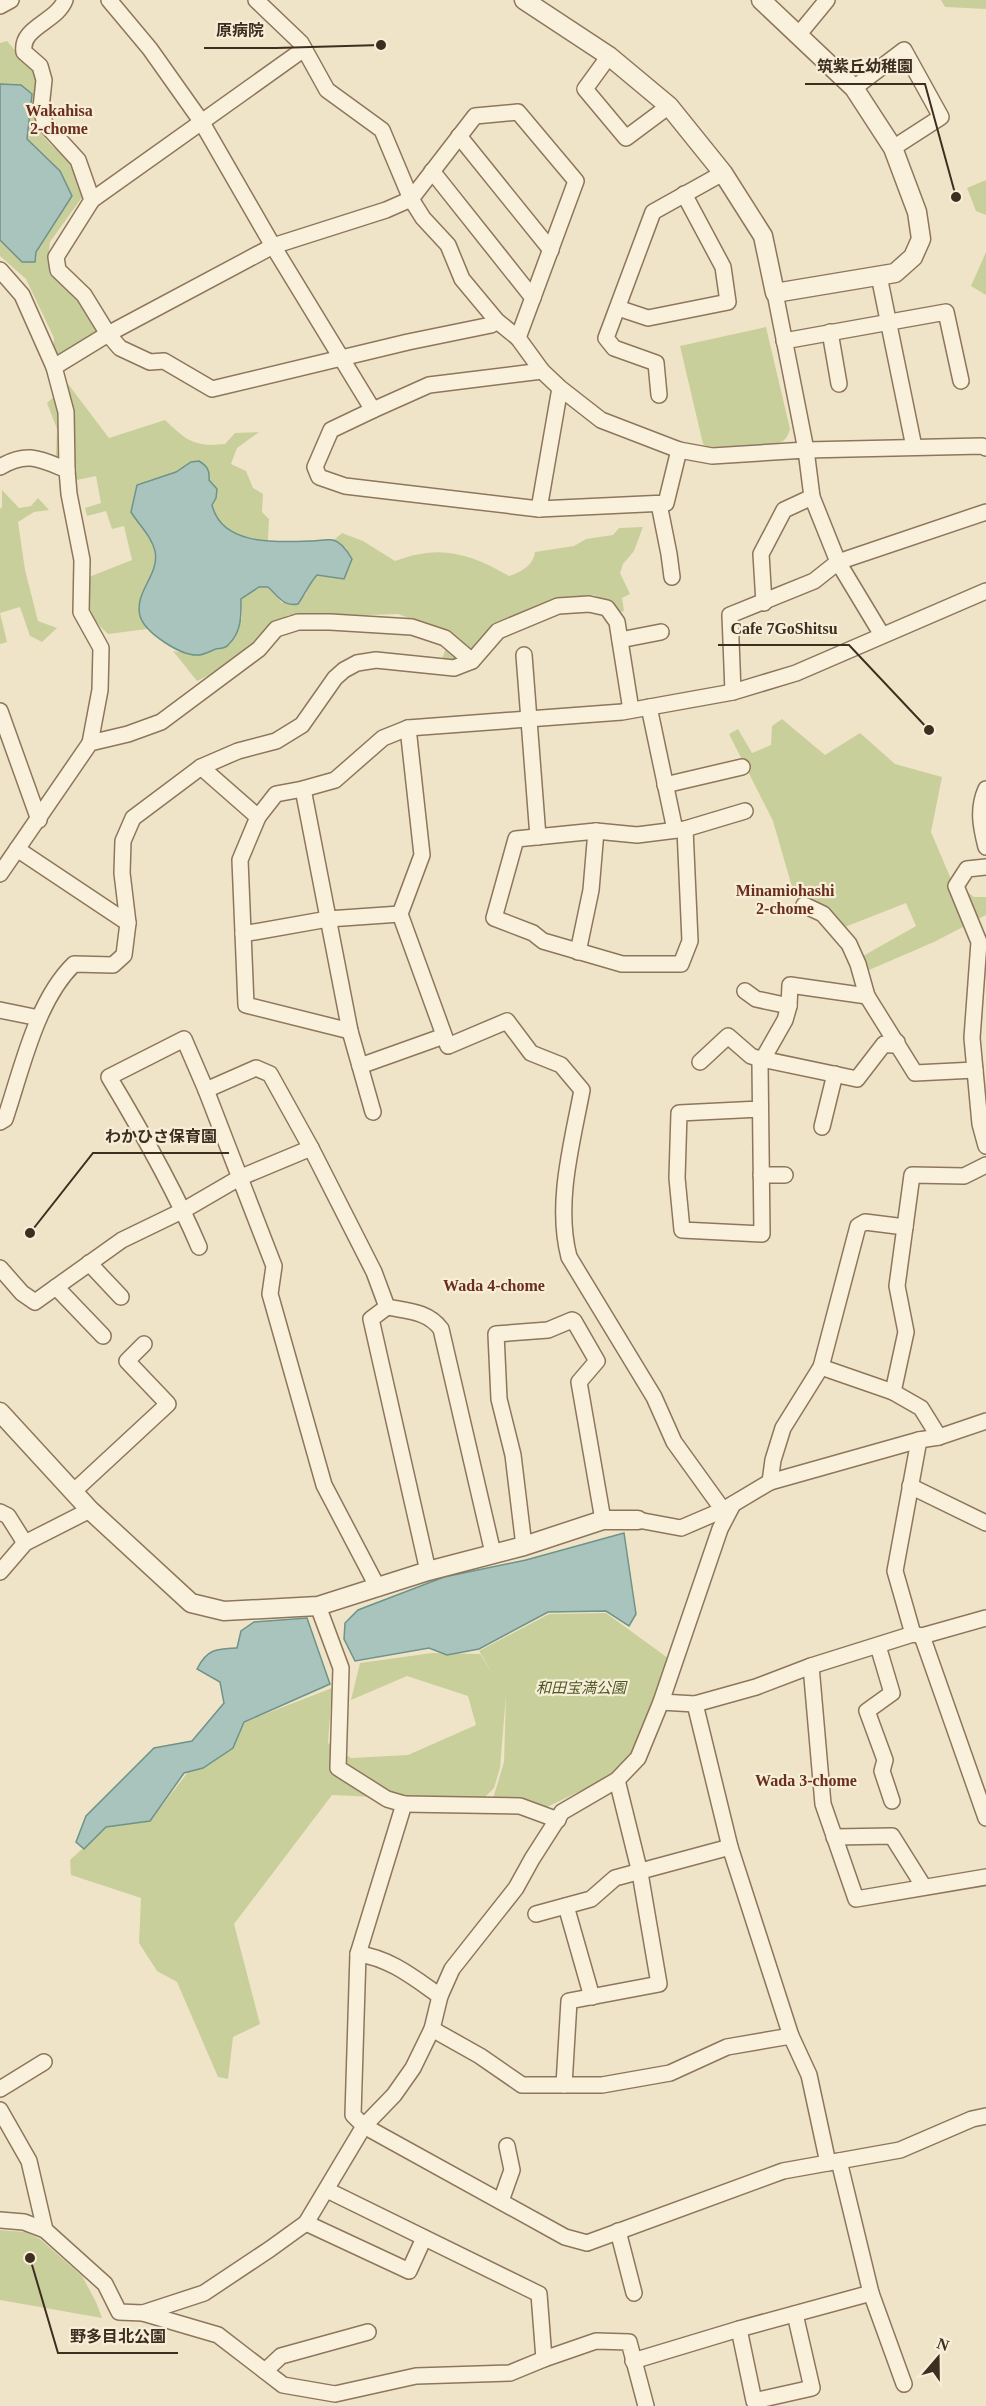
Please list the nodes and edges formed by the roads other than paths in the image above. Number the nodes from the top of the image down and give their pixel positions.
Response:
1 (11, 0) edge
2 (65, 0) edge
3 (109, 0) edge
4 (256, 0) edge
5 (524, 0) edge
6 (761, 0) edge
7 (827, 0) edge
8 (0, 6) edge
9 (798, 34) junction
10 (304, 49) junction
11 (609, 57) junction
12 (854, 88) junction
13 (669, 106) junction
14 (201, 121) junction
15 (459, 136) junction
16 (894, 148) junction
17 (432, 171) junction
18 (723, 173) junction
19 (684, 194) junction
20 (92, 200) junction
21 (411, 200) junction
22 (273, 246) junction
23 (551, 250) junction
24 (0, 270) edge
25 (879, 276) junction
26 (775, 293) junction
27 (533, 298) junction
28 (618, 308) junction
29 (497, 321) junction
30 (888, 321) junction
31 (830, 332) junction
32 (108, 334) junction
33 (518, 339) junction
34 (784, 341) junction
35 (341, 358) junction
36 (54, 367) junction
37 (542, 371) junction
38 (961, 381) dead end
39 (839, 384) dead end
40 (560, 388) junction
41 (659, 395) dead end
42 (373, 410) junction
43 (914, 447) junction
44 (986, 448) edge
45 (679, 450) junction
46 (806, 450) junction
47 (0, 467) edge
48 (67, 470) junction
49 (813, 497) junction
50 (659, 504) junction
51 (539, 509) junction
52 (986, 512) edge
53 (838, 562) junction
54 (672, 577) dead end
55 (986, 591) edge
56 (764, 603) junction
57 (661, 632) dead end
58 (882, 634) junction
59 (620, 640) junction
60 (524, 655) dead end
61 (472, 662) junction
62 (733, 692) junction
63 (649, 707) junction
64 (631, 710) junction
65 (0, 711) edge
66 (530, 719) junction
67 (408, 728) junction
68 (5, 739) edge
69 (90, 743) junction
70 (201, 767) junction
71 (742, 767) dead end
72 (665, 785) junction
73 (303, 789) junction
74 (986, 789) edge
75 (745, 811) dead end
76 (258, 818) junction
77 (39, 820) junction
78 (680, 830) junction
79 (596, 831) junction
80 (538, 837) junction
81 (986, 847) edge
82 (17, 849) junction
83 (986, 867) edge
84 (0, 874) edge
85 (804, 906) dead end
86 (400, 914) junction
87 (328, 919) junction
88 (128, 923) junction
89 (243, 934) junction
90 (578, 952) junction
91 (745, 991) dead end
92 (867, 996) junction
93 (789, 1006) junction
94 (0, 1010) edge
95 (39, 1018) junction
96 (350, 1031) junction
97 (444, 1036) junction
98 (897, 1042) junction
99 (762, 1059) junction
100 (700, 1062) dead end
101 (360, 1066) junction
102 (975, 1070) junction
103 (835, 1074) junction
104 (207, 1090) junction
105 (760, 1109) junction
106 (373, 1112) dead end
107 (0, 1122) edge
108 (822, 1127) dead end
109 (986, 1146) edge
110 (311, 1148) junction
111 (986, 1165) edge
112 (761, 1175) junction
113 (785, 1175) dead end
114 (239, 1178) junction
115 (184, 1210) junction
116 (905, 1227) junction
117 (199, 1247) dead end
118 (89, 1263) junction
119 (2, 1276) edge
120 (56, 1287) junction
121 (121, 1297) dead end
122 (387, 1306) junction
123 (103, 1336) dead end
124 (144, 1344) dead end
125 (821, 1367) junction
126 (893, 1392) junction
127 (0, 1412) edge
128 (986, 1420) edge
129 (939, 1437) junction
130 (919, 1440) junction
131 (770, 1482) junction
132 (910, 1486) junction
133 (73, 1492) junction
134 (728, 1507) junction
135 (90, 1510) junction
136 (0, 1512) edge
137 (603, 1520) junction
138 (638, 1520) joint
139 (986, 1523) edge
140 (25, 1543) junction
141 (524, 1546) junction
142 (493, 1552) junction
143 (428, 1571) junction
144 (0, 1572) edge
145 (378, 1588) junction
146 (318, 1606) junction
147 (986, 1618) edge
148 (917, 1635) junction
149 (878, 1646) junction
150 (811, 1666) junction
151 (661, 1702) junction
152 (695, 1704) junction
153 (617, 1780) junction
154 (892, 1801) dead end
155 (404, 1804) junction
156 (986, 1818) edge
157 (558, 1820) junction
158 (834, 1837) junction
159 (730, 1847) junction
160 (640, 1873) junction
161 (986, 1877) edge
162 (924, 1887) junction
163 (566, 1906) junction
164 (536, 1914) dead end
165 (358, 1954) junction
166 (440, 1996) junction
167 (592, 1996) junction
168 (432, 2029) junction
169 (791, 2036) junction
170 (44, 2062) dead end
171 (564, 2085) junction
172 (0, 2089) edge
173 (2, 2116) edge
174 (986, 2116) edge
175 (364, 2126) junction
176 (507, 2146) dead end
177 (833, 2162) junction
178 (327, 2190) junction
179 (501, 2201) junction
180 (0, 2220) edge
181 (306, 2223) junction
182 (45, 2230) junction
183 (618, 2231) junction
184 (424, 2238) junction
185 (634, 2293) dead end
186 (871, 2293) junction
187 (143, 2313) junction
188 (795, 2314) junction
189 (739, 2329) junction
190 (368, 2332) dead end
191 (544, 2359) junction
192 (633, 2361) junction
193 (264, 2371) junction
194 (904, 2384) dead end
195 (646, 2406) edge

1 - 8 street
2 - 20 street
3 - 14 street
4 - 10 street
5 - 11 street
6 - 9 street
7 - 9 street
9 - 12 street
10 - 14 street
10 - 21 street
11 - 13 street
11 - 13 street
12 - 16 street
12 - 16 street
13 - 18 street
14 - 20 street
14 - 22 street
15 - 17 street
15 - 23 street
15 - 23 street
16 - 25 street
17 - 21 street
17 - 27 street
18 - 19 street
18 - 26 street
19 - 28 street
19 - 28 street
20 - 32 street
21 - 22 street
21 - 29 street
22 - 32 street
22 - 35 street
23 - 27 street
24 - 36 street
25 - 26 street
25 - 30 street
26 - 34 street
27 - 33 street
28 - 41 street
29 - 33 street
29 - 35 street
30 - 31 street
30 - 38 street
30 - 43 street
31 - 34 street
31 - 39 street
32 - 35 street
32 - 36 street
33 - 37 street
34 - 46 street
35 - 42 street
36 - 48 street
37 - 40 street
37 - 42 street
40 - 45 street
40 - 51 street
42 - 51 street
43 - 44 street
43 - 46 street
45 - 46 street
45 - 50 street
46 - 49 street
47 - 48 street
48 - 69 street
49 - 53 street
49 - 56 street
50 - 51 street
50 - 54 street
52 - 53 street
53 - 56 street
53 - 58 street
55 - 58 street
56 - 62 street
57 - 59 street
58 - 62 street
59 - 61 street
59 - 64 street
60 - 66 street
61 - 69 street
61 - 70 street
62 - 63 street
63 - 64 street
63 - 72 street
64 - 66 street
65 - 68 street
66 - 67 street
66 - 80 street
67 - 73 street
67 - 86 street
68 - 77 street
69 - 77 street
70 - 76 street
70 - 88 street
71 - 72 street
72 - 78 street
73 - 76 street
73 - 87 street
74 - 81 street
75 - 78 street
76 - 89 street
77 - 82 street
78 - 79 street
78 - 90 street
79 - 80 street
79 - 90 street
80 - 90 street
82 - 84 street
82 - 88 street
83 - 102 street
85 - 92 street
86 - 87 street
86 - 97 street
87 - 89 street
87 - 96 street
88 - 95 street
89 - 96 street
91 - 93 street
92 - 93 street
92 - 98 street
93 - 99 street
94 - 95 street
95 - 107 street
96 - 101 street
97 - 101 street
97 - 134 street
98 - 102 street
98 - 103 street
99 - 100 street
99 - 103 street
99 - 105 street
101 - 106 street
102 - 109 street
103 - 108 street
104 - 110 street
104 - 114 street
104 - 115 street
105 - 112 street
105 - 112 street
110 - 114 street
110 - 122 street
111 - 116 street
112 - 113 street
114 - 115 street
114 - 145 street
115 - 117 street
115 - 118 street
116 - 125 street
116 - 126 street
118 - 120 street
118 - 121 street
119 - 120 street
120 - 123 street
122 - 142 street
122 - 143 street
124 - 133 street
125 - 126 street
125 - 131 street
126 - 129 street
127 - 133 street
128 - 129 street
129 - 130 street
130 - 131 street
130 - 132 street
131 - 134 street
132 - 139 street
132 - 148 street
133 - 135 street
134 - 138 street
134 - 151 street
135 - 140 street
135 - 146 street
136 - 140 street
137 - 138 street
137 - 141 street
137 - 141 street
140 - 144 street
141 - 142 street
142 - 143 street
143 - 145 street
145 - 146 street
146 - 155 street
147 - 148 street
148 - 149 street
148 - 156 street
149 - 150 street
149 - 154 street
150 - 152 street
150 - 158 street
151 - 152 street
151 - 153 street
152 - 159 street
153 - 157 street
153 - 160 street
155 - 157 street
155 - 165 street
157 - 166 street
158 - 162 street
158 - 162 street
159 - 160 street
159 - 169 street
160 - 163 street
160 - 167 street
161 - 162 street
163 - 164 street
163 - 167 street
165 - 166 street
165 - 175 street
166 - 168 street
167 - 171 street
168 - 171 street
168 - 175 street
169 - 171 street
169 - 177 street
170 - 172 street
173 - 182 street
174 - 177 street
175 - 178 street
175 - 179 street
176 - 179 street
177 - 183 street
177 - 186 street
178 - 181 street
178 - 184 street
179 - 183 street
180 - 182 street
181 - 184 street
181 - 187 street
182 - 187 street
183 - 185 street
184 - 191 street
186 - 188 street
186 - 194 street
187 - 193 street
188 - 189 street
188 - 189 street
189 - 192 street
190 - 193 street
191 - 192 street
191 - 193 street
192 - 195 street

